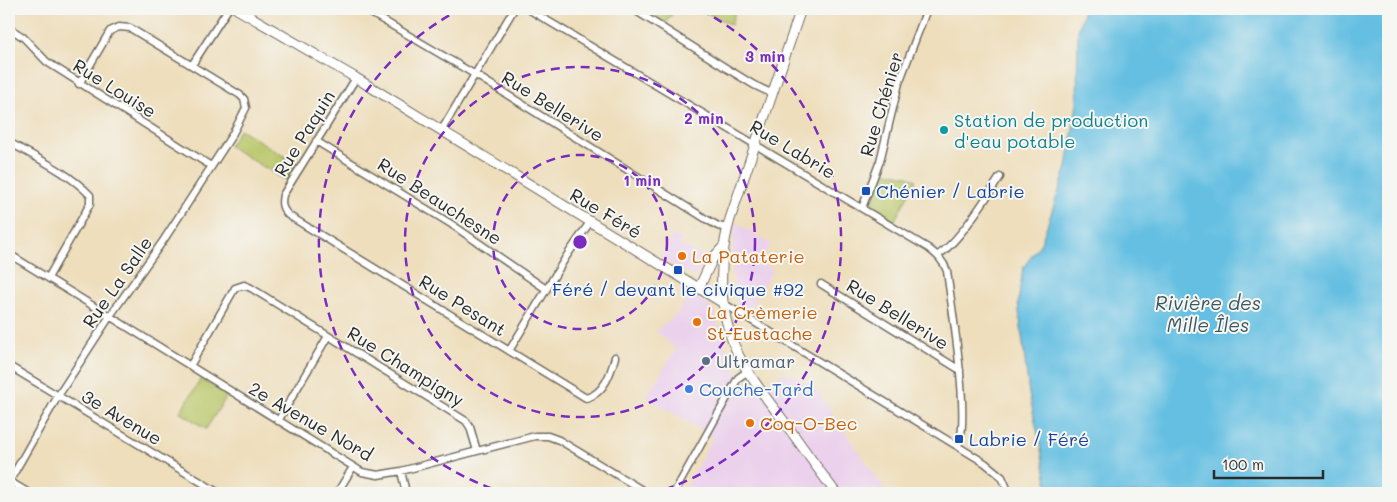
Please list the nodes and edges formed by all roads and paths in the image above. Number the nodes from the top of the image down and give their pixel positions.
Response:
1 (228, 9) edge
2 (237, 9) edge
3 (364, 9) edge
4 (514, 9) edge
5 (528, 9) edge
6 (633, 9) edge
7 (801, 9) edge
8 (927, 9) edge
9 (9, 28) edge
10 (192, 65) junction
11 (474, 74) junction
12 (356, 78) junction
13 (79, 84) junction
14 (773, 94) junction
15 (442, 131) junction
16 (316, 141) junction
17 (9, 142) edge
18 (756, 145) junction
19 (212, 166) junction
20 (1000, 177) dead end
21 (282, 205) joint
22 (862, 208) junction
23 (590, 222) junction
24 (727, 228) junction
25 (724, 246) junction
26 (9, 254) edge
27 (938, 255) junction
28 (48, 278) junction
29 (821, 284) dead end
30 (699, 288) junction
31 (546, 289) junction
32 (723, 303) junction
33 (110, 316) junction
34 (328, 336) junction
35 (508, 351) junction
36 (615, 357) dead end
37 (9, 366) edge
38 (190, 366) junction
39 (960, 370) junction
40 (748, 371) junction
41 (58, 396) junction
42 (278, 421) junction
43 (958, 445) junction
44 (477, 451) junction
45 (353, 467) junction
46 (401, 471) junction
47 (9, 481) edge
48 (30, 493) edge
49 (219, 493) edge
50 (337, 493) edge
51 (406, 493) edge
52 (647, 493) edge
53 (674, 493) edge
54 (836, 493) edge
55 (1009, 493) edge

1 - 10 street
2 - 12 main road, Rue Féré
3 - 11 street, Rue Bellerive
4 - 11 street
5 - 18 street, Rue Labrie
6 - 14 street
7 - 14 main road
8 - 22 street, Rue Chénier
9 - 13 street, Rue Louise
10 - 13 street
10 - 19 street, Rue La Salle
11 - 15 street
11 - 24 street, Rue Bellerive
12 - 15 main road, Rue Féré
12 - 16 street, Rue Paquin
13 - 19 street, Rue Louise
14 - 18 main road
15 - 23 main road, Rue Féré
16 - 21 street, Rue Paquin
16 - 31 street, Rue Beauchesne
17 - 28 street
18 - 22 street, Rue Labrie
18 - 24 main road
19 - 33 street, Rue La Salle
20 - 27 street
21 - 35 street, Rue Pesant
22 - 27 street, Rue Labrie
23 - 30 main road, Rue Féré
23 - 31 street
24 - 25 main road
25 - 30 main road
25 - 32 main road
26 - 28 street, 2e Avenue Nord
27 - 39 street
28 - 33 street, 2e Avenue Nord
29 - 39 street, Rue Bellerive
30 - 32 main road, Rue Féré
31 - 35 street
32 - 40 main road
32 - 43 street, Rue Féré
33 - 38 street, 2e Avenue Nord
33 - 41 street, Rue La Salle
34 - 38 street, Rue Champigny
34 - 42 street, Rue Champigny
34 - 44 street, Rue Champigny
35 - 36 street, Rue Pesant
37 - 41 street, 3e Avenue
38 - 42 street, 2e Avenue Nord
39 - 43 street
40 - 53 street
40 - 54 main road
41 - 47 street, Rue La Salle
41 - 49 street, 3e Avenue
42 - 45 street, 2e Avenue Nord
43 - 55 street, Rue Féré
44 - 46 street, 2e Avenue Nord
44 - 52 street, 2e Avenue Nord
45 - 46 street, 2e Avenue Nord
45 - 50 street
46 - 51 street
47 - 48 street

